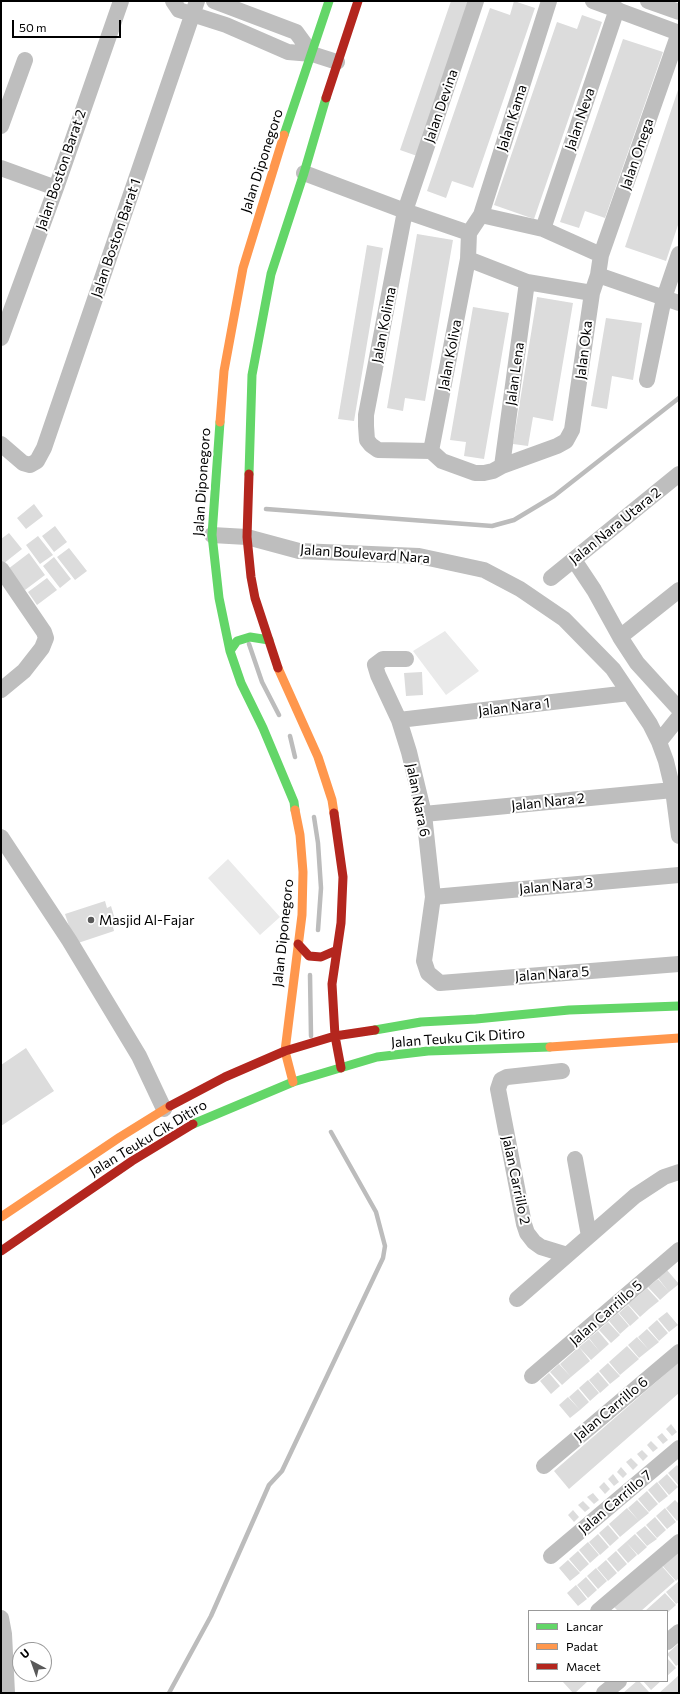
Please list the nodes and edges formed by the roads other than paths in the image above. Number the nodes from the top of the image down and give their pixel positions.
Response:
1 (121, 1) edge
2 (173, 1) edge
3 (214, 1) edge
4 (329, 1) edge
5 (358, 1) edge
6 (476, 1) edge
7 (549, 1) edge
8 (594, 1) edge
9 (652, 2) edge
10 (195, 8) edge
11 (617, 9) junction
12 (679, 12) edge
13 (679, 33) edge
14 (312, 54) junction
15 (25, 60) dead end
16 (337, 62) junction
17 (1, 126) edge
18 (1, 168) edge
19 (304, 173) junction
20 (56, 188) junction
21 (406, 211) junction
22 (481, 214) junction
23 (543, 229) junction
24 (469, 233) junction
25 (679, 254) edge
26 (601, 255) junction
27 (468, 259) junction
28 (598, 275) junction
29 (527, 282) junction
30 (592, 293) junction
31 (664, 298) junction
32 (679, 303) edge
33 (1, 338) edge
34 (647, 380) dead end
35 (1, 444) edge
36 (431, 451) junction
37 (502, 466) junction
38 (679, 474) edge
39 (212, 534) junction
40 (247, 537) junction
41 (574, 560) junction
42 (1, 569) edge
43 (551, 578) dead end
44 (679, 590) edge
45 (620, 638) junction
46 (270, 640) junction
47 (230, 651) junction
48 (406, 659) dead end
49 (1, 690) edge
50 (629, 693) junction
51 (679, 709) edge
52 (679, 717) edge
53 (399, 720) junction
54 (650, 724) junction
55 (659, 742) junction
56 (673, 790) junction
57 (424, 814) junction
58 (679, 836) edge
59 (1, 837) edge
60 (679, 875) edge
61 (432, 897) junction
62 (298, 944) junction
63 (337, 950) junction
64 (679, 964) edge
65 (428, 973) joint
66 (679, 1006) edge
67 (335, 1036) junction
68 (679, 1038) edge
69 (285, 1052) junction
70 (341, 1068) junction
71 (562, 1071) dead end
72 (293, 1082) junction
73 (164, 1109) junction
74 (575, 1159) dead end
75 (676, 1172) edge
76 (1, 1218) edge
77 (589, 1236) junction
78 (679, 1250) edge
79 (1, 1251) edge
80 (567, 1256) junction
81 (517, 1299) dead end
82 (679, 1352) edge
83 (532, 1376) dead end
84 (679, 1448) edge
85 (544, 1466) dead end
86 (679, 1542) edge
87 (551, 1556) dead end
88 (599, 1610) edge
89 (1, 1618) edge
90 (679, 1632) edge
91 (668, 1641) edge
92 (618, 1682) edge
93 (7, 1693) edge
94 (604, 1693) edge

1 - 20 street, Jalan Boston Barat 2
2 - 10 street
3 - 14 street
4 - 14 street, Jalan Diponegoro
5 - 16 street
6 - 21 street, Jalan Devina
7 - 22 street, Jalan Kama
8 - 11 street
9 - 12 street
10 - 14 street
10 - 35 street, Jalan Boston Barat 1
11 - 13 street
11 - 23 street, Jalan Neva
13 - 26 street, Jalan Onega
14 - 16 street
14 - 39 street, Jalan Diponegoro
15 - 17 street
16 - 19 street
18 - 20 street
19 - 21 street
19 - 40 street
20 - 33 street, Jalan Boston Barat 2
21 - 24 street
21 - 36 street, Jalan Kolima
22 - 23 street
22 - 24 street, Jalan Kama
23 - 26 street
24 - 27 street, Jalan Koliva
25 - 31 street
26 - 28 street, Jalan Onega
27 - 29 street
27 - 36 street, Jalan Koliva
28 - 30 street, Jalan Oka
28 - 31 street
29 - 30 street
29 - 37 street, Jalan Lena
30 - 37 street, Jalan Oka
31 - 32 street
31 - 34 street
36 - 37 street
38 - 41 street, Jalan Nara Utara 2
39 - 40 street, Jalan Boulevard Nara
39 - 47 street, Jalan Diponegoro
40 - 46 street
40 - 50 street, Jalan Boulevard Nara
41 - 43 street, Jalan Nara Utara 2
41 - 45 street
42 - 49 street
44 - 45 street
45 - 51 street
46 - 47 street
46 - 63 street
47 - 62 street, Jalan Diponegoro
48 - 53 street, Jalan Nara 6
50 - 53 street, Jalan Nara 1
50 - 54 street, Jalan Boulevard Nara
52 - 54 street
52 - 55 street
53 - 57 street, Jalan Nara 6
54 - 55 street, Jalan Boulevard Nara
55 - 56 street, Jalan Boulevard Nara
56 - 57 street, Jalan Nara 2
56 - 58 street, Jalan Boulevard Nara
57 - 61 street, Jalan Nara 6
59 - 73 street
60 - 61 street, Jalan Nara 3
61 - 65 street, Jalan Nara 6
62 - 63 street
62 - 69 street, Jalan Diponegoro
63 - 67 street
64 - 65 street, Jalan Nara 5
66 - 67 street, Jalan Teuku Cik Ditiro
67 - 69 street, Jalan Teuku Cik Ditiro
67 - 70 street
68 - 70 street, Jalan Teuku Cik Ditiro
69 - 72 street, Jalan Diponegoro
69 - 73 street, Jalan Teuku Cik Ditiro
70 - 72 street, Jalan Teuku Cik Ditiro
71 - 80 street, Jalan Carrillo 2
72 - 79 street, Jalan Teuku Cik Ditiro
73 - 76 street, Jalan Teuku Cik Ditiro
74 - 77 street
75 - 77 street
77 - 80 street
78 - 83 street, Jalan Carrillo 5
80 - 81 street
82 - 85 street, Jalan Carrillo 6
84 - 87 street, Jalan Carrillo 7
86 - 88 street
89 - 93 street
90 - 91 street
92 - 94 street

